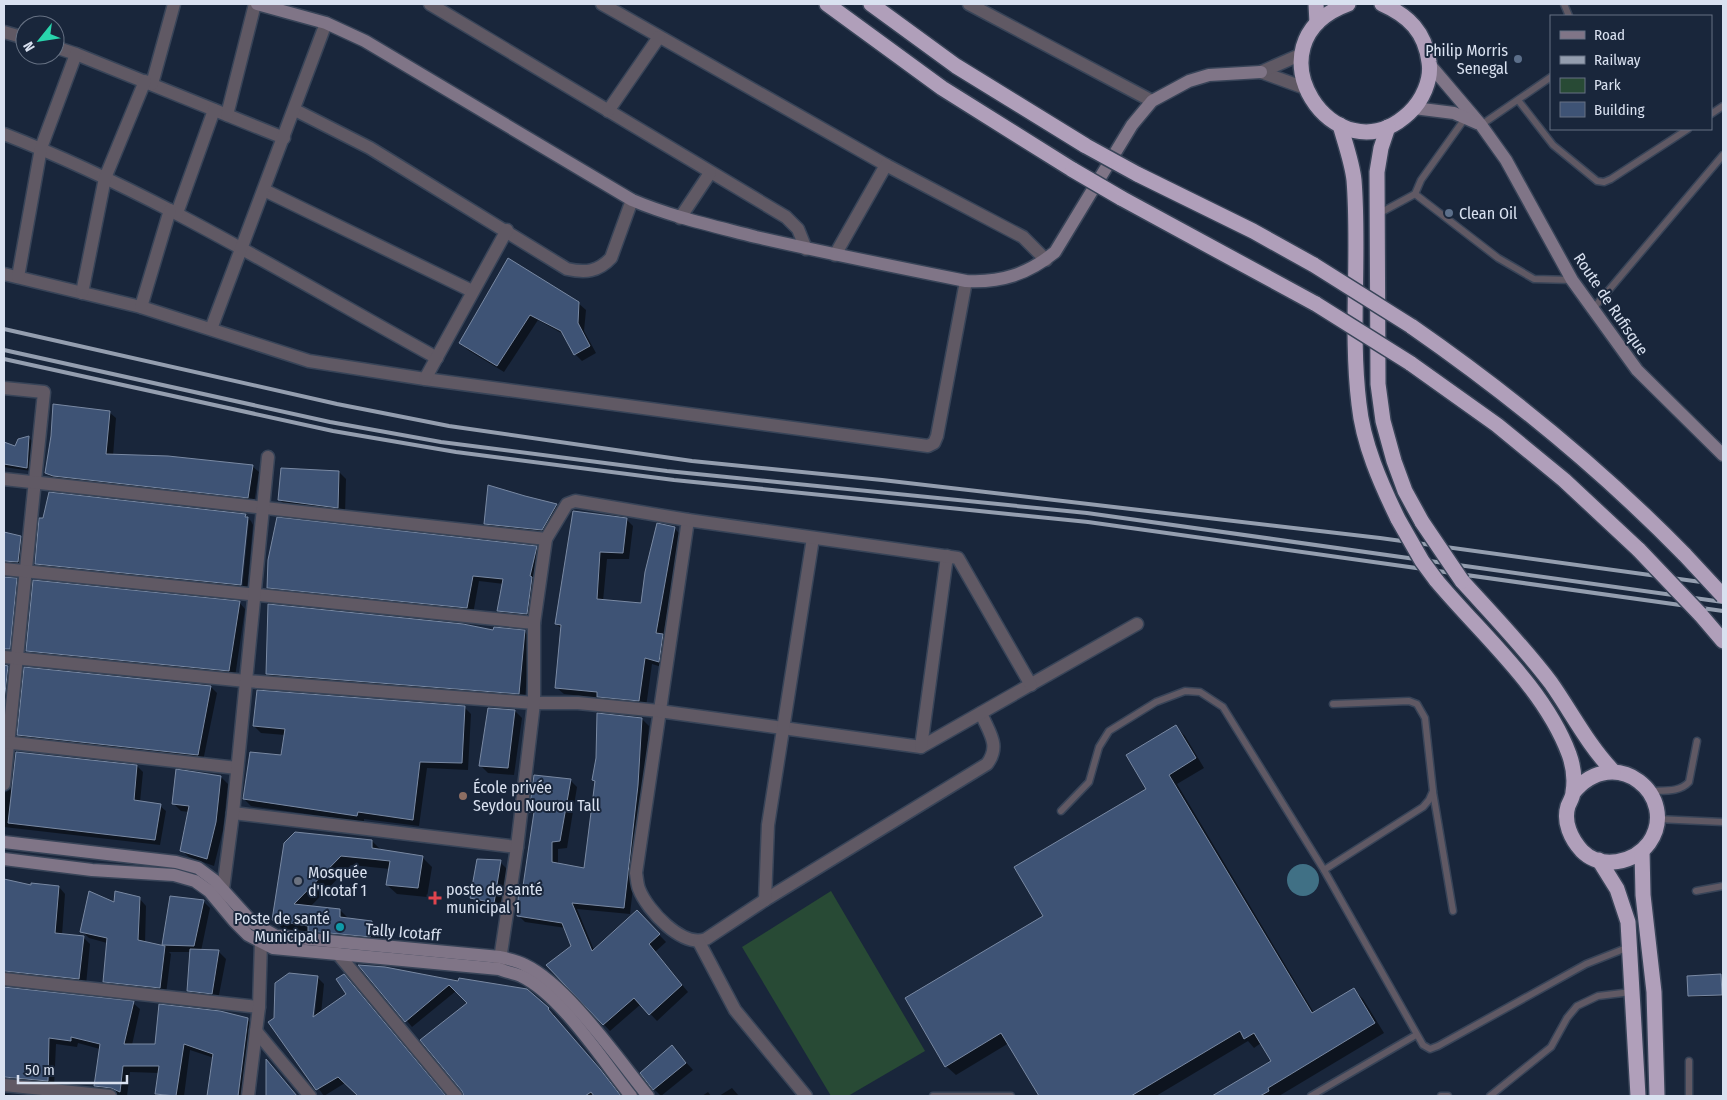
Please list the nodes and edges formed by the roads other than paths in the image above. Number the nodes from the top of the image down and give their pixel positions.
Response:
1 (174, 4) edge
2 (256, 4) edge
3 (430, 4) edge
4 (602, 4) edge
5 (827, 4) edge
6 (871, 4) edge
7 (969, 4) edge
8 (1316, 4) edge
9 (1348, 4) edge
10 (1382, 4) edge
11 (326, 23) junction
12 (1317, 23) junction
13 (659, 37) junction
14 (65, 50) edge
15 (76, 54) junction
16 (1302, 54) junction
17 (1430, 65) junction
18 (1261, 72) junction
19 (1550, 78) edge
20 (148, 83) junction
21 (1305, 88) junction
22 (1518, 100) junction
23 (1152, 101) junction
24 (1723, 106) edge
25 (1414, 108) junction
26 (214, 110) junction
27 (295, 110) junction
28 (608, 111) junction
29 (1712, 113) edge
30 (227, 115) junction
31 (1466, 117) junction
32 (1340, 125) junction
33 (1481, 125) junction
34 (1388, 127) junction
35 (1686, 130) edge
36 (4, 134) edge
37 (284, 138) junction
38 (41, 148) junction
39 (1723, 155) edge
40 (886, 165) junction
41 (710, 173) junction
42 (106, 178) junction
43 (264, 190) junction
44 (1415, 194) junction
45 (632, 200) junction
46 (174, 212) junction
47 (1377, 215) junction
48 (680, 218) junction
49 (507, 230) junction
50 (806, 249) junction
51 (241, 250) junction
52 (835, 255) junction
53 (1046, 260) junction
54 (4, 274) edge
55 (18, 277) junction
56 (1572, 280) junction
57 (966, 281) junction
58 (472, 291) junction
59 (82, 293) junction
60 (141, 307) junction
61 (1592, 310) junction
62 (211, 329) junction
63 (437, 358) junction
64 (425, 380) junction
65 (4, 388) edge
66 (1723, 455) edge
67 (268, 458) dead end
68 (4, 479) edge
69 (36, 482) junction
70 (262, 508) junction
71 (688, 520) junction
72 (813, 538) junction
73 (546, 539) junction
74 (947, 556) junction
75 (4, 569) edge
76 (26, 571) junction
77 (254, 595) junction
78 (1723, 596) edge
79 (534, 623) junction
80 (1137, 624) dead end
81 (1723, 641) edge
82 (10, 657) edge
83 (246, 681) junction
84 (1030, 684) junction
85 (534, 703) junction
86 (1333, 704) dead end
87 (659, 711) junction
88 (981, 713) junction
89 (784, 728) junction
90 (1697, 741) dead end
91 (6, 742) edge
92 (921, 747) junction
93 (237, 768) junction
94 (1613, 771) junction
95 (4, 784) edge
96 (1433, 790) junction
97 (1649, 792) junction
98 (1573, 793) junction
99 (1061, 811) dead end
100 (233, 813) junction
101 (1657, 819) junction
102 (1723, 822) edge
103 (4, 842) edge
104 (517, 847) junction
105 (1642, 851) junction
106 (4, 859) edge
107 (1599, 860) junction
108 (1324, 870) junction
109 (1723, 886) edge
110 (222, 889) junction
111 (1696, 891) dead end
112 (765, 900) junction
113 (221, 904) junction
114 (1453, 911) dead end
115 (263, 936) junction
116 (329, 942) junction
117 (699, 942) junction
118 (1631, 946) junction
119 (339, 956) junction
120 (499, 963) junction
121 (4, 979) edge
122 (1633, 991) junction
123 (259, 1007) junction
124 (256, 1031) junction
125 (1416, 1035) junction
126 (1689, 1061) dead end
127 (4, 1085) edge
128 (110, 1096) edge
129 (248, 1096) edge
130 (310, 1096) edge
131 (456, 1096) edge
132 (630, 1096) edge
133 (648, 1096) edge
134 (806, 1096) edge
135 (933, 1096) edge
136 (1011, 1096) edge
137 (1311, 1096) edge
138 (1441, 1096) edge
139 (1448, 1096) edge
140 (1490, 1096) edge
141 (1638, 1096) edge
142 (1657, 1096) edge
143 (1689, 1096) edge

1 - 20 street
2 - 11 street
2 - 30 street
3 - 28 street
4 - 13 street
5 - 81 highway, bridge
6 - 78 highway, bridge
7 - 23 street
8 - 12 highway
9 - 12 highway
10 - 17 highway
11 - 27 street
11 - 45 street
12 - 16 highway
13 - 28 street
13 - 40 street
14 - 15 street
15 - 20 street
15 - 38 street
16 - 18 street
16 - 21 highway
17 - 25 highway
17 - 33 street, Route de Rufisque
18 - 21 street
18 - 23 street
19 - 22 lane
20 - 26 street
20 - 42 street
21 - 32 highway
22 - 33 lane
22 - 35 lane
23 - 53 street
24 - 29 lane
25 - 31 street, Route de Rufisque
25 - 34 highway
26 - 30 street
26 - 46 street
27 - 37 street
27 - 49 street
28 - 41 street
30 - 37 street
31 - 33 street, Route de Rufisque
31 - 44 lane
32 - 34 highway
32 - 98 highway, bridge
33 - 56 street, Route de Rufisque
34 - 47 highway
36 - 38 street
37 - 43 street
38 - 42 street
38 - 55 street
39 - 61 lane
40 - 52 street
40 - 53 street
41 - 48 street
41 - 50 street
42 - 46 street
42 - 59 street
43 - 51 street
43 - 58 street
44 - 47 lane
44 - 56 lane
45 - 48 street
45 - 49 street
46 - 51 street
46 - 60 street
47 - 94 highway, bridge
48 - 50 street
49 - 58 street
50 - 52 street
51 - 62 street
51 - 63 street
52 - 57 street
53 - 57 street
54 - 55 street
55 - 59 street
56 - 61 street, Route de Rufisque
57 - 64 street
58 - 63 street
59 - 60 street
60 - 62 street
61 - 66 street, Route de Rufisque
62 - 64 street
63 - 64 street
65 - 69 street
67 - 70 street
68 - 69 street
69 - 70 street
69 - 76 street
70 - 73 street
70 - 77 street
71 - 72 street
71 - 73 street
71 - 87 street
72 - 74 street
72 - 89 street
73 - 79 street
74 - 84 street
74 - 92 street
75 - 76 street
76 - 77 street
76 - 82 street
77 - 79 street
77 - 83 street
79 - 85 street
80 - 84 street
82 - 83 street
82 - 91 street
83 - 85 street
83 - 93 street
84 - 88 street
85 - 87 street
85 - 104 street
86 - 96 lane
87 - 89 street
87 - 117 street
88 - 92 street
88 - 112 street
89 - 92 street
89 - 112 street
90 - 97 lane
91 - 93 street
91 - 95 street
93 - 100 street
94 - 97 highway
94 - 98 highway
96 - 108 lane
96 - 114 lane
97 - 101 highway
98 - 107 highway
99 - 108 lane
100 - 104 street
100 - 110 street
101 - 102 lane
101 - 105 highway
103 - 110 street, Tally Icotaff
104 - 120 street
105 - 107 highway
105 - 142 highway
106 - 113 street, Tally Icotaff
107 - 118 highway
108 - 125 lane
109 - 111 lane
110 - 113 street
110 - 115 street, Tally Icotaff
112 - 117 street
113 - 115 street, Tally Icotaff
115 - 116 street, Tally Icotaff
115 - 119 street, Tally Icotaff
115 - 123 street
116 - 119 street
116 - 120 street, Tally Icotaff
117 - 134 street
118 - 122 highway
118 - 125 lane
119 - 120 street, Tally Icotaff
119 - 131 street
120 - 132 street, Tally Icotaff
120 - 133 street, Tally Icotaff
121 - 123 street
122 - 140 lane
122 - 141 highway
123 - 124 street
124 - 129 street
124 - 130 street
125 - 137 lane
126 - 143 lane
127 - 128 street
135 - 136 lane
138 - 139 lane

